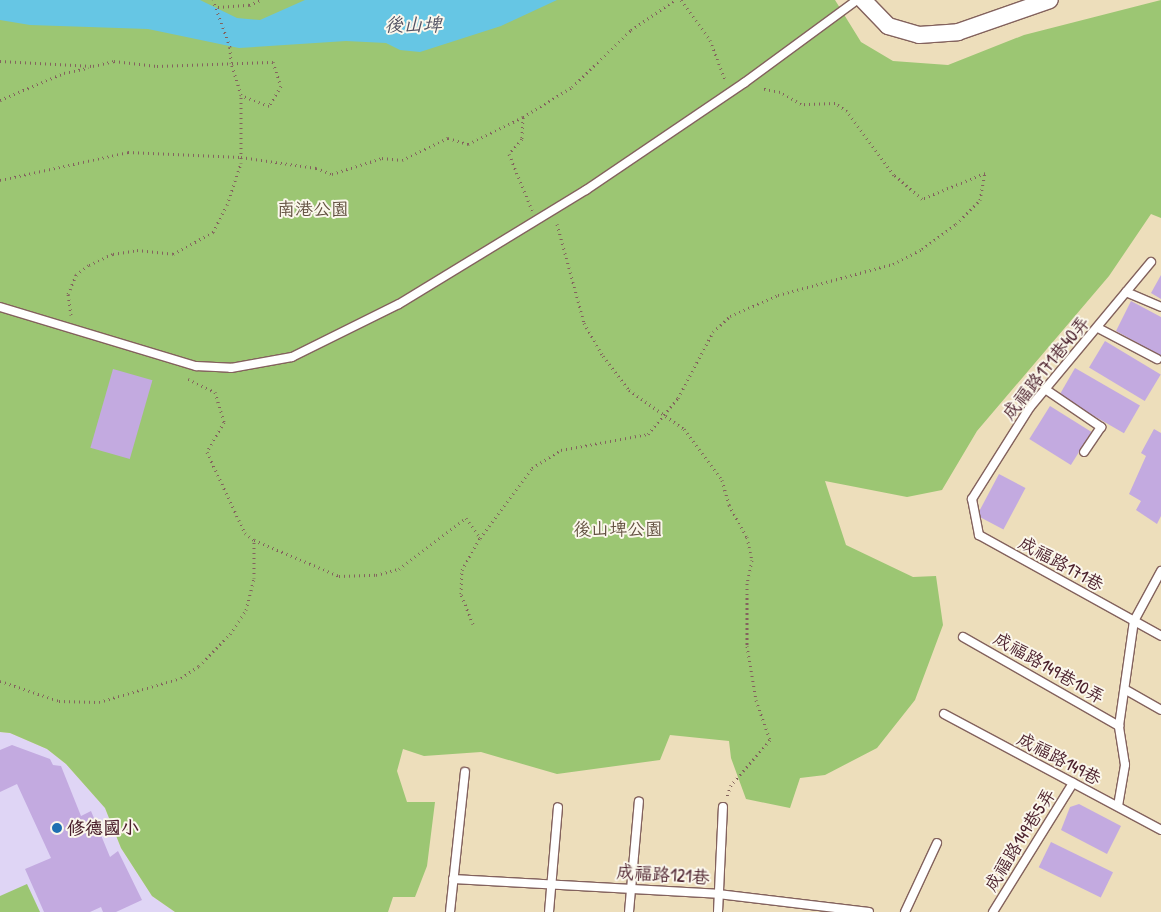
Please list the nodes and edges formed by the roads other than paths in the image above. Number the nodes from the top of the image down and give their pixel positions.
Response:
1 (857, 0) edge
2 (863, 0) edge
3 (1050, 0) edge
4 (1151, 262) dead end
5 (1126, 292) junction
6 (0, 307) edge
7 (1161, 307) edge
8 (1098, 328) junction
9 (1157, 359) dead end
10 (1045, 389) junction
11 (1084, 452) dead end
12 (972, 499) joint
13 (1161, 571) edge
14 (1134, 621) junction
15 (1161, 636) edge
16 (963, 637) dead end
17 (1126, 690) junction
18 (1161, 710) edge
19 (944, 714) dead end
20 (1119, 726) junction
21 (465, 772) dead end
22 (1072, 783) junction
23 (639, 801) dead end
24 (1118, 806) junction
25 (558, 807) dead end
26 (723, 807) road end
27 (1161, 830) edge
28 (937, 844) dead end
29 (453, 879) junction
30 (551, 884) junction
31 (631, 888) junction
32 (718, 894) junction
33 (450, 912) edge
34 (549, 912) edge
35 (630, 912) edge
36 (718, 912) edge
37 (869, 912) edge
38 (905, 912) edge
39 (993, 912) edge

1 - 6 lane
2 - 3 street
4 - 5 lane, 成福路171巷40弄
5 - 7 lane
5 - 8 lane, 成福路171巷40弄
8 - 9 lane
8 - 10 lane, 成福路171巷40弄
10 - 11 lane
10 - 12 lane, 成福路171巷40弄
12 - 14 lane, 成福路171巷
13 - 14 lane
14 - 15 lane, 成福路171巷
14 - 17 lane
16 - 20 lane, 成福路149巷10弄
17 - 18 lane
17 - 20 lane
19 - 22 lane, 成福路149巷
20 - 24 lane
21 - 29 lane
22 - 24 lane, 成福路149巷
22 - 39 lane, 成福路149巷5弄
23 - 31 lane
24 - 27 lane, 成福路149巷
25 - 30 lane
26 - 32 lane
28 - 38 lane
29 - 30 lane, 成福路121巷
29 - 33 lane
30 - 31 lane, 成福路121巷
30 - 34 lane
31 - 32 lane, 成福路121巷
31 - 35 lane
32 - 36 lane
32 - 37 lane, 成福路121巷

